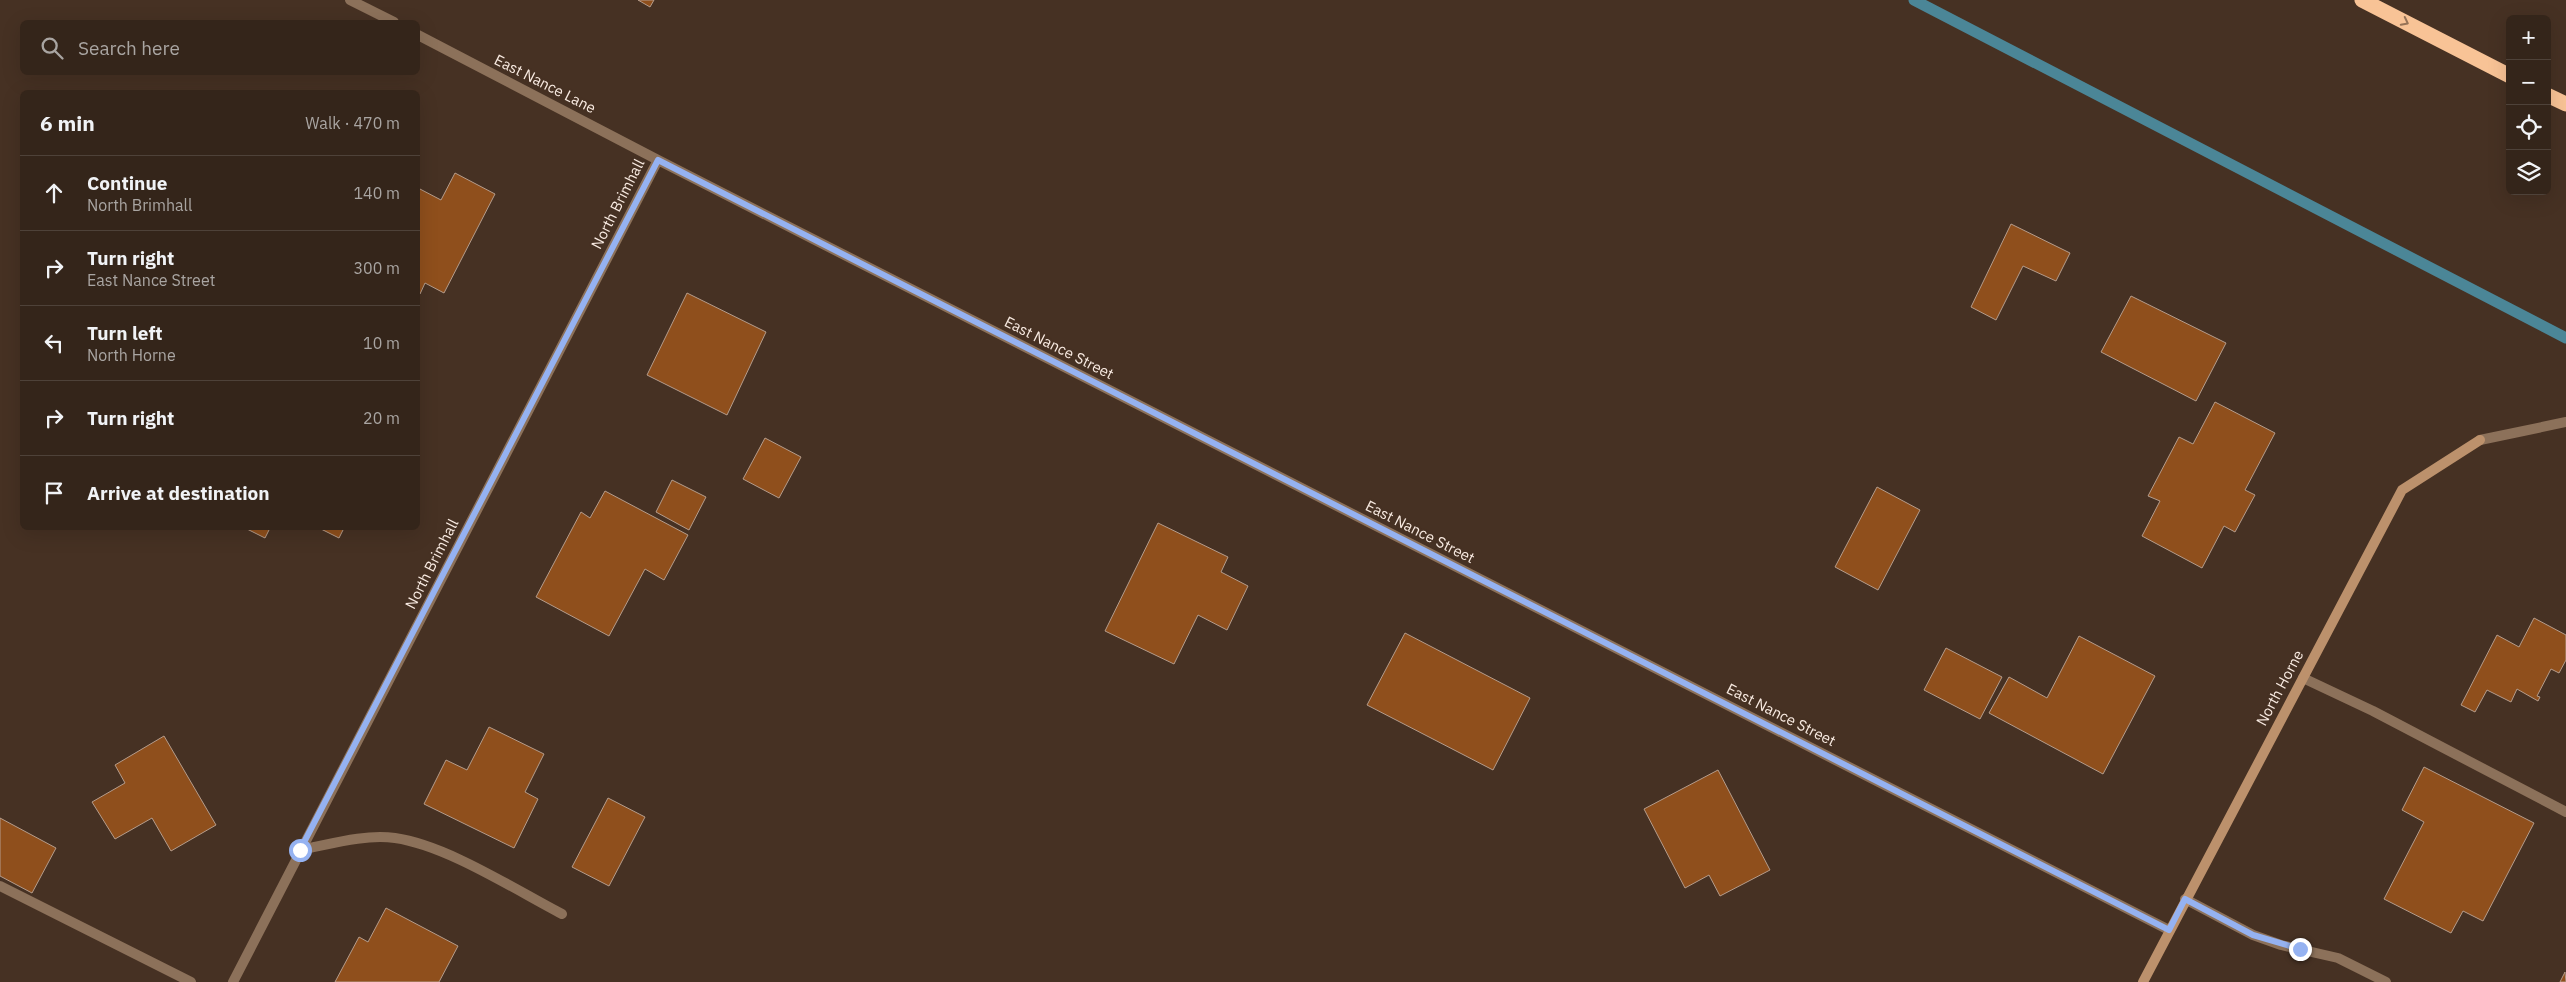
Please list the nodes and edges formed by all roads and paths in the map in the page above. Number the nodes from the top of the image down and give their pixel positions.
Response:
1 (350, 0) edge
2 (2362, 0) edge
3 (390, 20) edge
4 (420, 36) edge
5 (2506, 74) edge
6 (2551, 97) edge
7 (2566, 104) edge
8 (658, 160) junction
9 (2566, 422) edge
10 (2303, 678) junction
11 (2566, 812) edge
12 (300, 850) junction
13 (0, 886) edge
14 (2185, 899) junction
15 (562, 914) dead end
16 (2169, 930) junction
17 (191, 982) edge
18 (233, 982) edge
19 (2143, 982) edge
20 (2386, 982) edge

1 - 3 street
2 -> 5 highway
4 - 8 street, East Nance Lane
6 - 7 highway
8 - 12 street, North Brimhall
8 - 16 street, East Nance Street
9 - 10 street, North Horne
10 - 11 street
10 - 14 street, North Horne
12 - 15 street
12 - 18 street, North Brimhall
13 - 17 street
14 - 16 street, North Horne
14 - 20 street
16 - 19 street, North Horne

